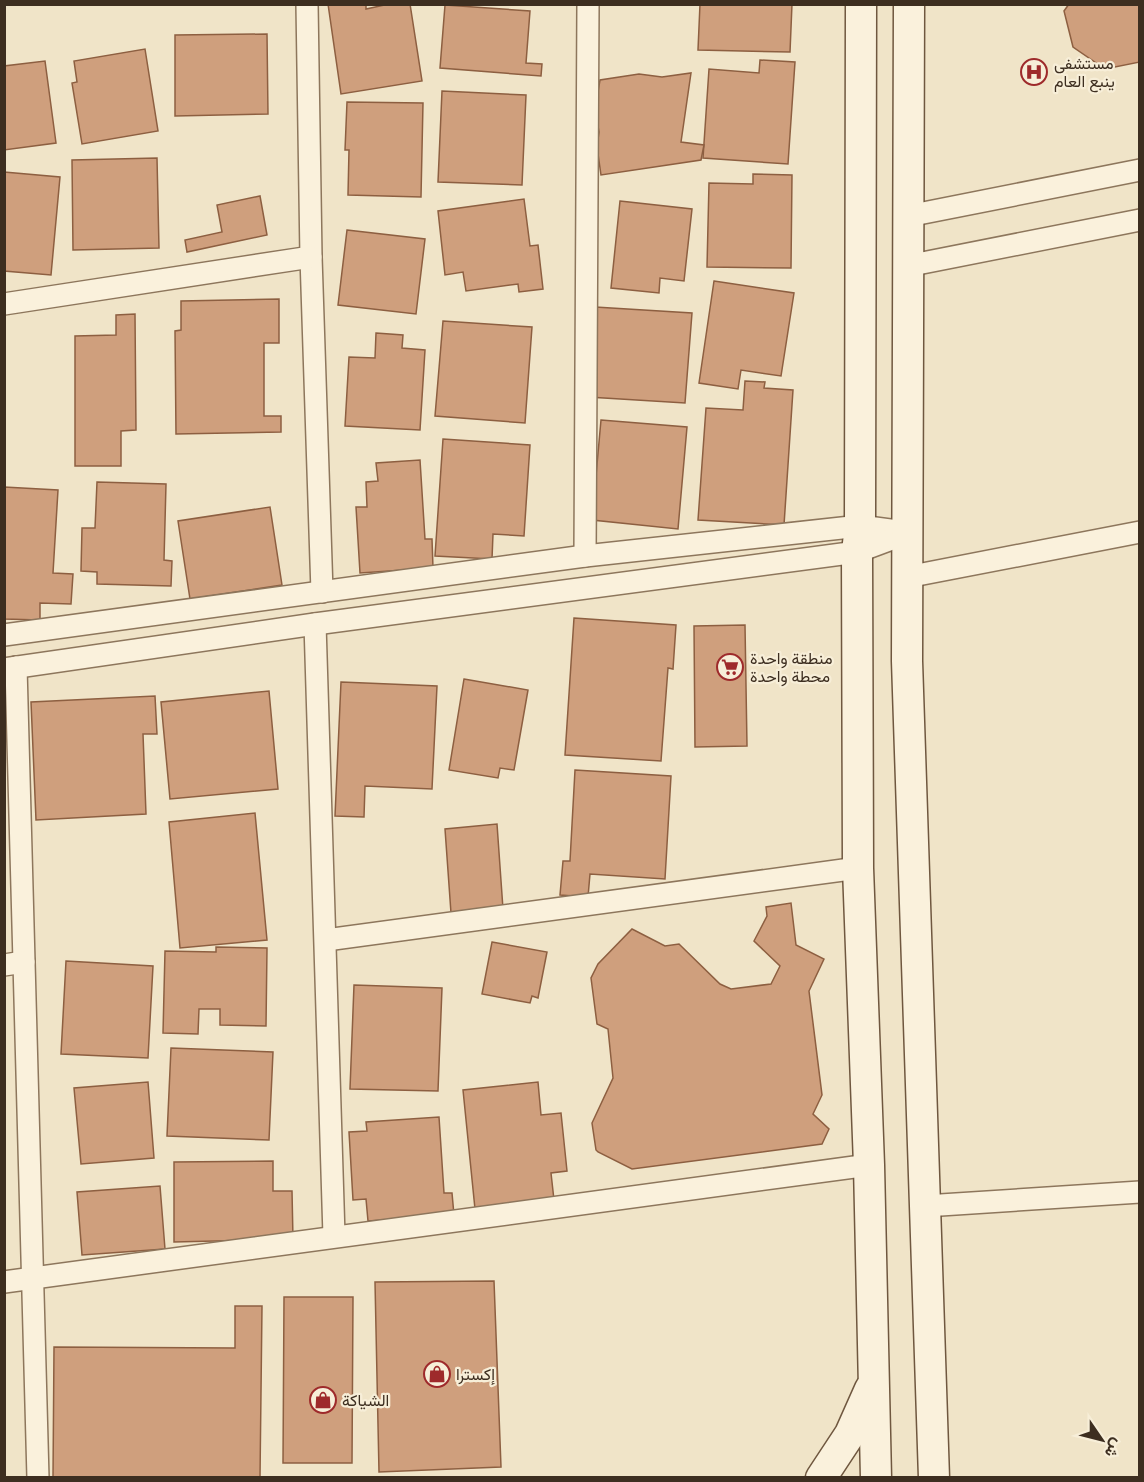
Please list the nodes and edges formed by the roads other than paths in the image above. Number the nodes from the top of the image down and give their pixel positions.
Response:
1 (307, 4) edge
2 (588, 4) edge
3 (861, 4) edge
4 (909, 4) edge
5 (1140, 170) edge
6 (908, 216) junction
7 (1140, 220) edge
8 (311, 257) junction
9 (907, 266) junction
10 (4, 304) edge
11 (1140, 532) edge
12 (908, 533) junction
13 (858, 539) junction
14 (585, 556) junction
15 (907, 577) junction
16 (322, 592) junction
17 (315, 624) junction
18 (4, 634) edge
19 (10, 668) edge
20 (908, 699) junction
21 (858, 703) junction
22 (858, 868) junction
23 (326, 940) junction
24 (14, 964) edge
25 (869, 1165) junction
26 (1140, 1192) edge
27 (925, 1206) junction
28 (334, 1236) junction
29 (33, 1277) junction
30 (4, 1282) edge
31 (874, 1377) junction
32 (937, 1470) edge
33 (38, 1478) edge
34 (821, 1478) edge
35 (876, 1478) edge

1 - 8 street
2 - 14 street
3 - 13 main road
4 - 6 main road
5 - 6 street
6 - 9 main road
7 - 9 street
8 - 10 street
8 - 16 street
9 - 12 main road
11 - 15 street
12 - 13 street
12 - 15 main road
13 - 14 street
13 - 17 street
13 - 21 main road
14 - 16 street
15 - 20 main road
16 - 18 street
17 - 19 street
17 - 23 street
19 - 24 street
20 - 21 main road
20 - 27 main road
21 - 22 main road
22 - 23 street
22 - 25 main road
23 - 28 street
24 - 29 street
25 - 28 street
25 - 31 main road
26 - 27 street
27 - 32 main road
28 - 29 street
29 - 30 street
29 - 33 street
31 - 34 main road
31 - 35 main road

